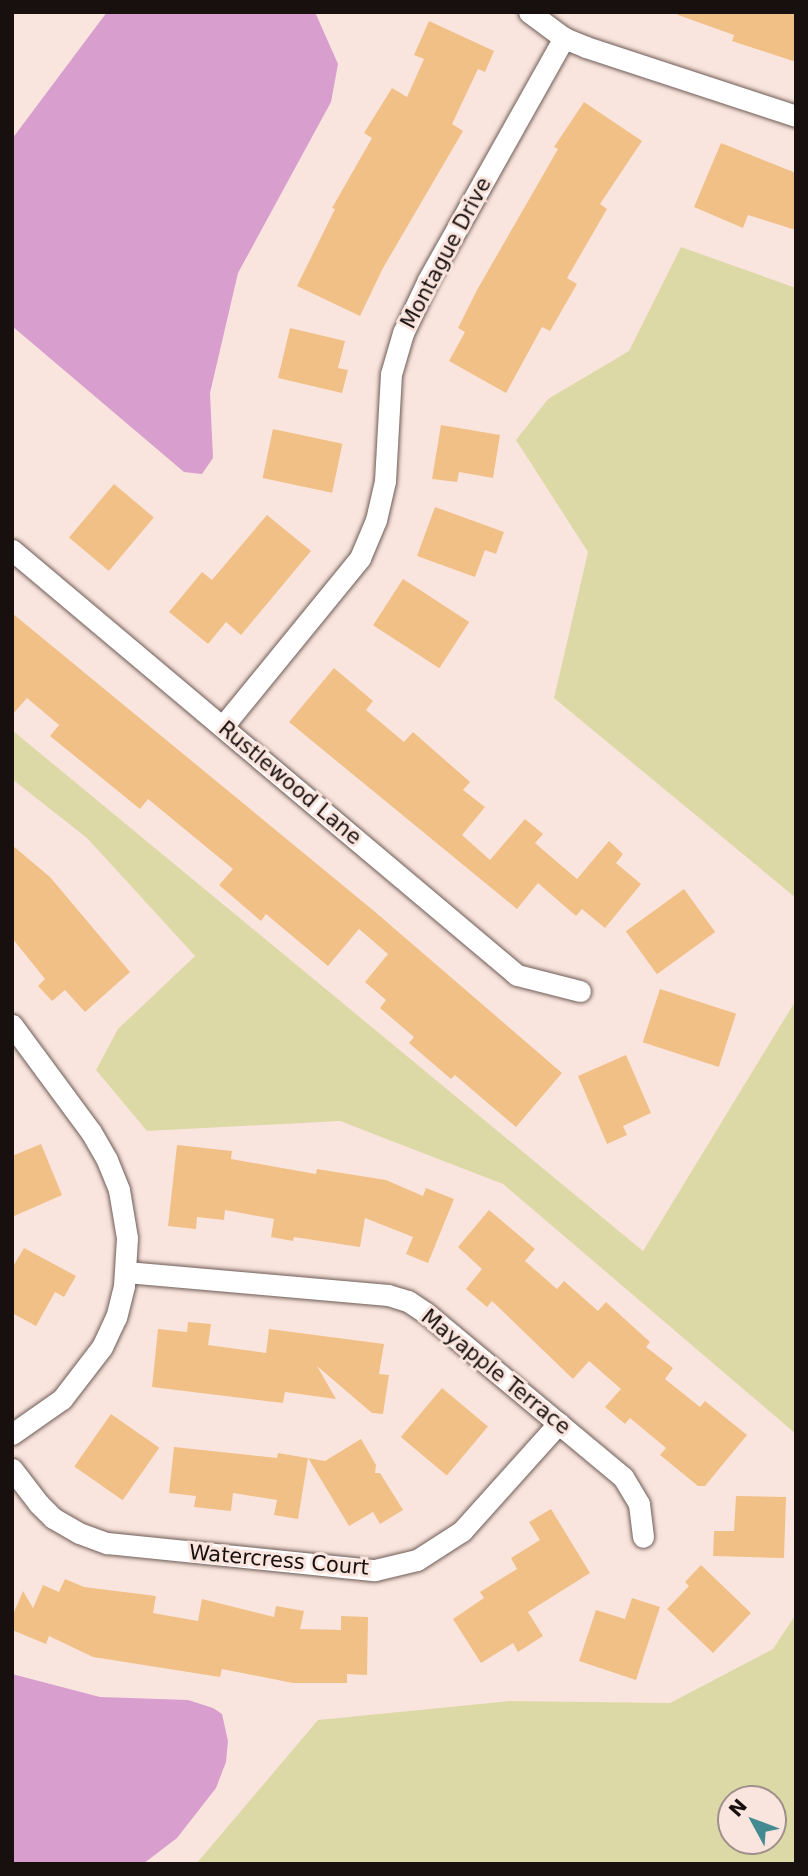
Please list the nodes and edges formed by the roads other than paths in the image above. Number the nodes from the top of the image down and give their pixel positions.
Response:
1 (529, 12) edge
2 (564, 38) junction
3 (796, 116) edge
4 (12, 550) edge
5 (223, 726) junction
6 (580, 991) dead end
7 (12, 1025) edge
8 (126, 1272) junction
9 (559, 1423) junction
10 (12, 1434) edge
11 (12, 1469) edge
12 (643, 1536) dead end

1 - 2 street
2 - 3 street
2 - 5 street, Montague Drive
4 - 5 street, Rustlewood Lane
5 - 6 street, Rustlewood Lane
7 - 8 street
8 - 9 street, Mayapple Terrace
8 - 10 street
9 - 11 street, Watercress Court
9 - 12 street, Mayapple Terrace

